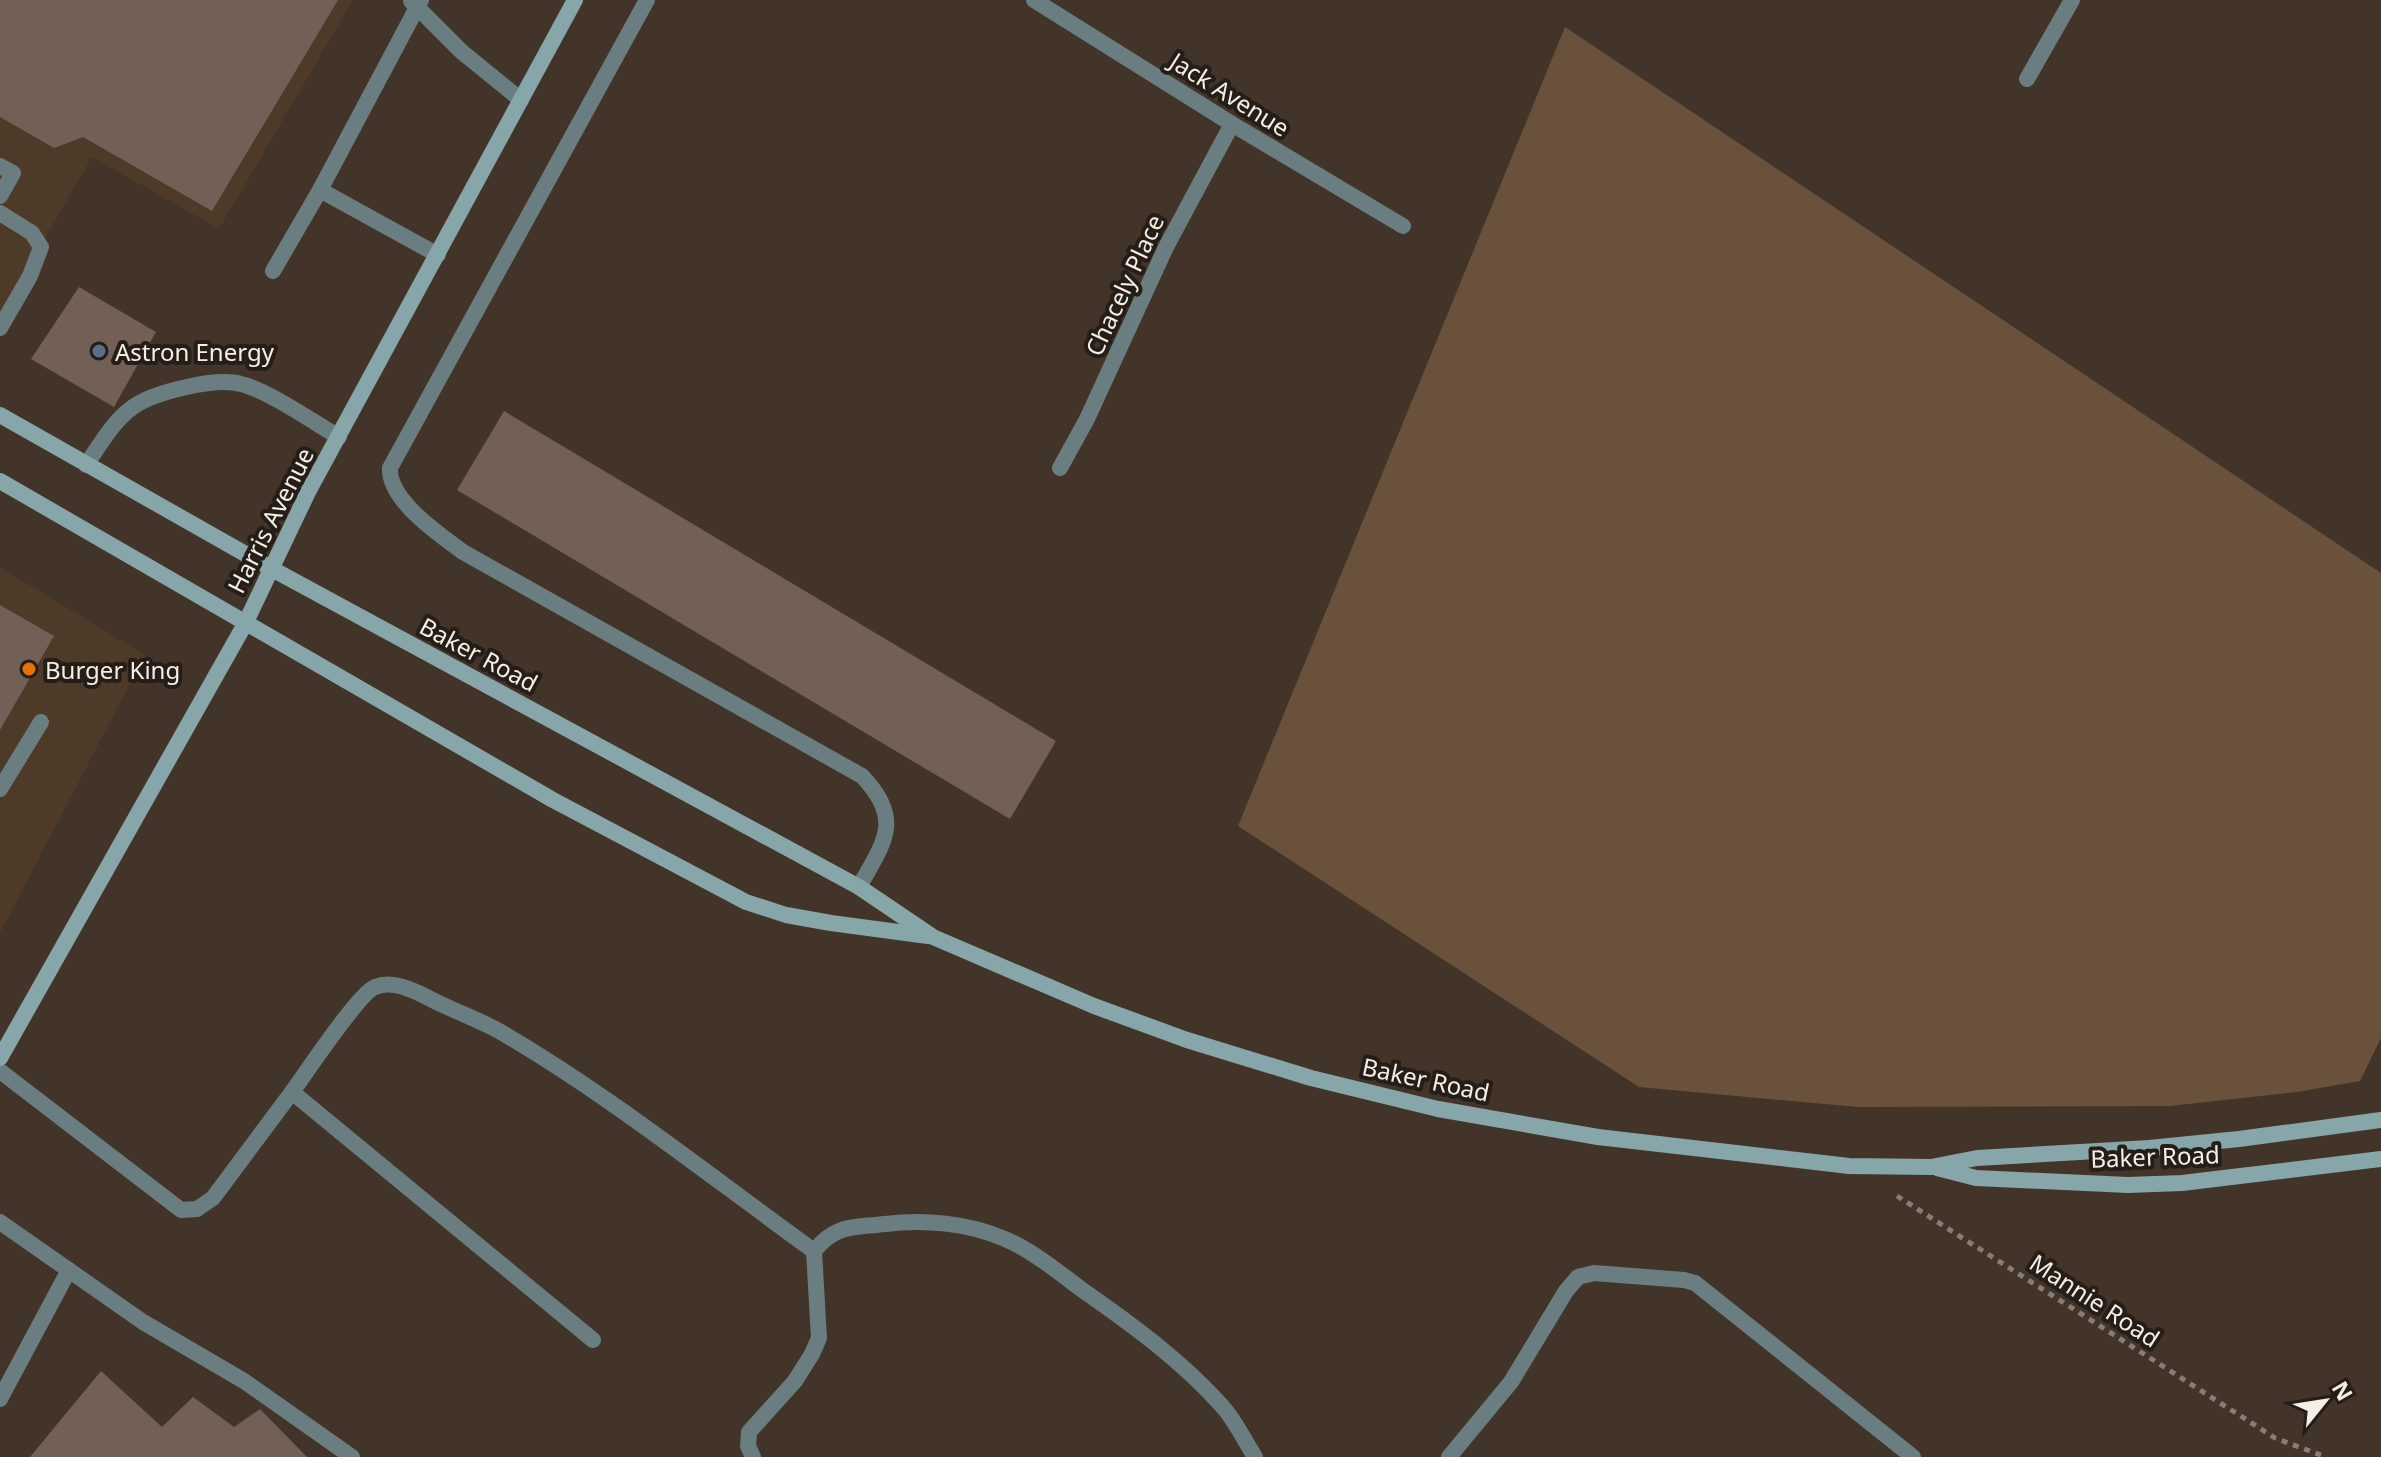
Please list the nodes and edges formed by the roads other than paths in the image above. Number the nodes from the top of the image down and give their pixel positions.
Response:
1 (575, 0) edge
2 (647, 0) edge
3 (1034, 0) edge
4 (2072, 0) edge
5 (416, 3) edge
6 (2027, 79) dead end
7 (521, 100) junction
8 (1232, 124) junction
9 (0, 166) edge
10 (320, 190) junction
11 (0, 196) edge
12 (0, 213) edge
13 (1403, 226) dead end
14 (438, 255) junction
15 (273, 271) dead end
16 (0, 328) edge
17 (0, 415) edge
18 (339, 437) junction
19 (86, 465) junction
20 (1060, 468) dead end
21 (0, 481) edge
22 (272, 569) junction
23 (245, 624) junction
24 (41, 722) dead end
25 (2, 779) edge
26 (859, 887) junction
27 (933, 937) junction
28 (0, 1058) edge
29 (0, 1071) edge
30 (292, 1092) junction
31 (2381, 1120) edge
32 (2381, 1159) edge
33 (1931, 1167) junction
34 (0, 1222) edge
35 (814, 1251) junction
36 (69, 1270) junction
37 (593, 1340) dead end
38 (0, 1399) edge
39 (352, 1457) edge
40 (753, 1457) edge
41 (1255, 1457) edge
42 (1449, 1457) edge
43 (1913, 1457) edge

1 - 7 main road, Harris Avenue
2 - 26 street
3 - 8 street, Jack Avenue
4 - 6 street
5 - 7 street
5 - 10 street
7 - 14 main road, Harris Avenue
8 - 13 street, Jack Avenue
8 - 20 street, Chacely Place
9 - 11 street
10 - 14 street
10 - 15 street
12 - 16 street
14 - 18 main road, Harris Avenue
17 - 19 main road, Baker Road
18 - 19 street
18 - 22 main road, Harris Avenue
19 - 22 main road, Baker Road
21 - 23 main road, Baker Road
22 - 23 main road, Harris Avenue
22 - 26 main road, Baker Road
23 - 27 main road, Baker Road
23 - 28 main road, Harris Avenue
24 - 25 street
26 - 27 main road, Baker Road
27 - 33 main road, Baker Road
29 - 30 street
30 - 35 street
30 - 37 street
31 - 33 main road, Baker Road
32 - 33 main road, Baker Road
34 - 36 street
35 - 40 street
35 - 41 street
36 - 38 street
36 - 39 street
42 - 43 street

